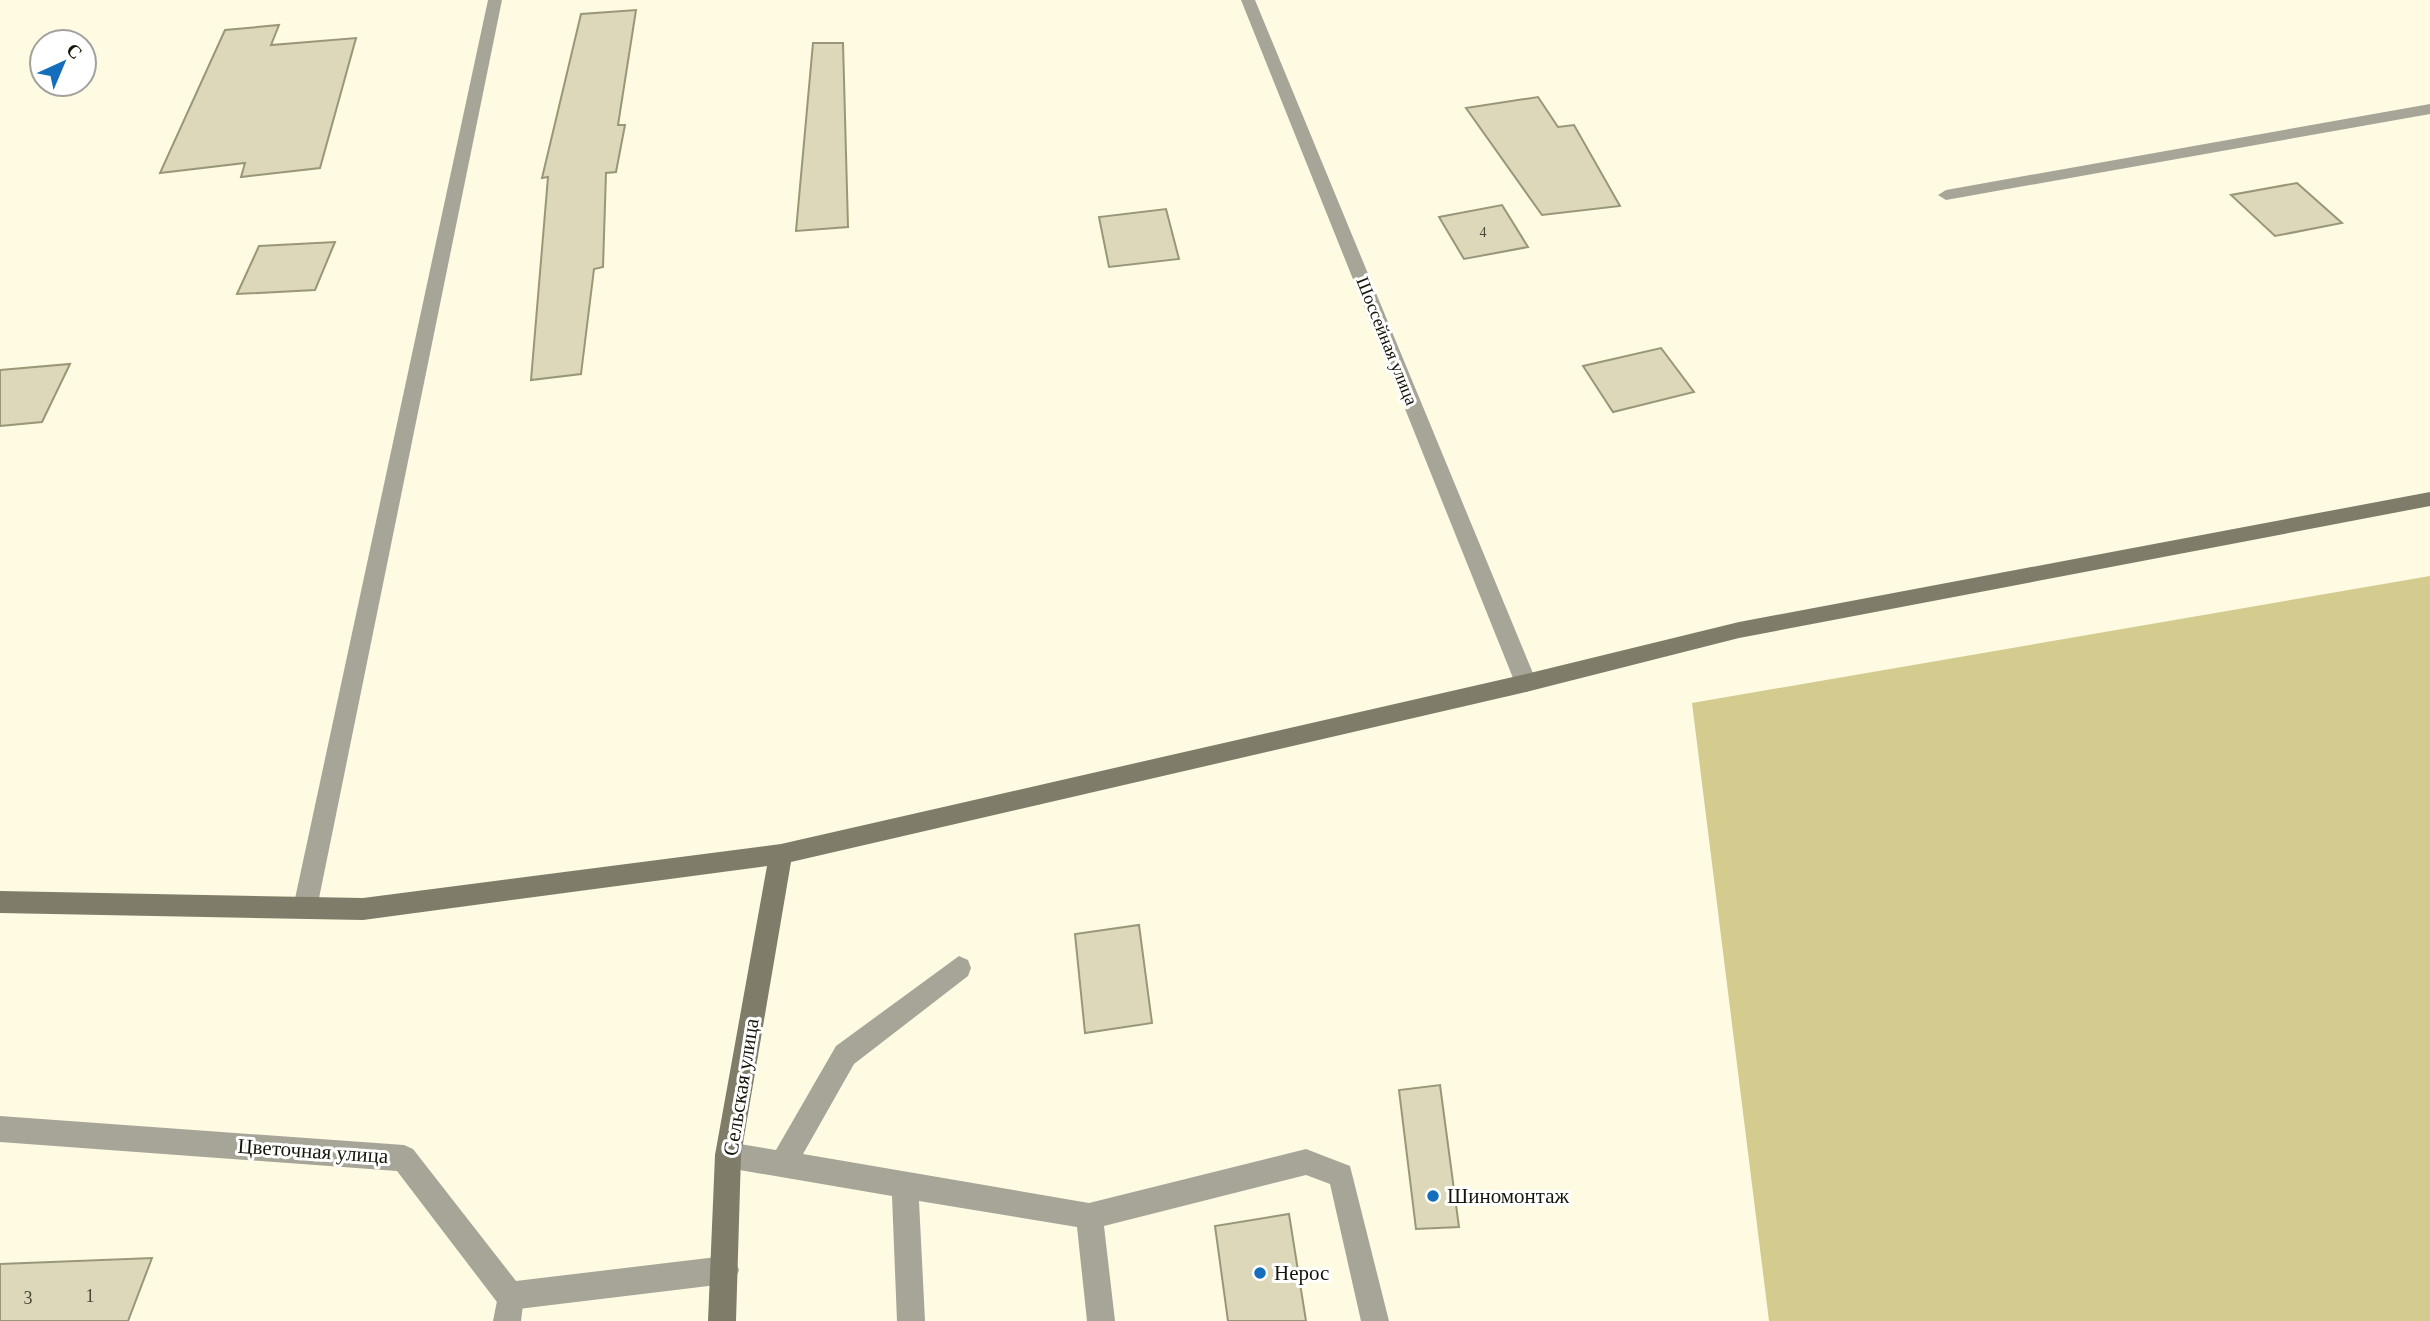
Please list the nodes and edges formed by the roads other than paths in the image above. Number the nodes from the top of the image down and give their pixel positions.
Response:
1 (495, 0) edge
2 (1248, 0) edge
3 (2430, 109) edge
4 (1946, 195) dead end
5 (2430, 499) edge
6 (1526, 683) junction
7 (781, 854) junction
8 (0, 902) edge
9 (305, 908) junction
10 (959, 968) dead end
11 (0, 1129) edge
12 (729, 1155) junction
13 (782, 1165) junction
14 (905, 1185) junction
15 (1089, 1216) junction
16 (725, 1270) junction
17 (509, 1308) edge
18 (722, 1321) edge
19 (911, 1321) edge
20 (1101, 1321) edge
21 (1375, 1321) edge

1 - 9 street
2 - 6 street, Шоссейная улица
3 - 4 street
5 - 6 main road
6 - 7 main road
7 - 9 main road
7 - 12 main road, Сельская улица
8 - 9 main road
10 - 13 street
11 - 17 street, Цветочная улица
12 - 13 street
12 - 16 main road, Сельская улица
13 - 14 street
14 - 15 street
14 - 19 street
15 - 20 street
15 - 21 street
16 - 17 street, Цветочная улица
16 - 18 main road, Сельская улица

